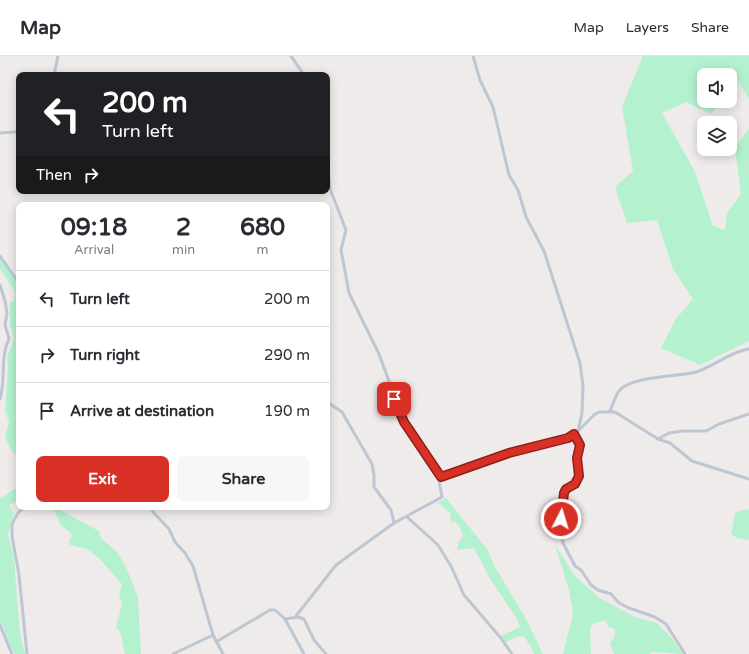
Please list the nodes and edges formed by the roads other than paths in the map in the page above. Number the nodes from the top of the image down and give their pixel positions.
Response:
1 (58, 56) edge
2 (291, 56) edge
3 (473, 56) edge
4 (55, 72) edge
5 (302, 72) edge
6 (16, 131) edge
7 (0, 133) edge
8 (330, 189) edge
9 (0, 256) edge
10 (16, 279) edge
11 (0, 285) edge
12 (749, 349) edge
13 (0, 400) edge
14 (330, 404) edge
15 (610, 411) junction
16 (749, 414) edge
17 (578, 431) junction
18 (574, 434) junction
19 (658, 439) junction
20 (441, 477) junction
21 (749, 479) edge
22 (22, 510) edge
23 (153, 510) edge
24 (407, 517) junction
25 (394, 523) junction
26 (296, 616) junction
27 (285, 619) junction
28 (0, 625) edge
29 (213, 635) junction
30 (216, 642) junction
31 (12, 654) edge
32 (27, 654) edge
33 (173, 654) edge
34 (223, 654) edge
35 (304, 654) edge
36 (326, 654) edge
37 (512, 654) edge
38 (685, 654) edge

1 - 4 street
2 - 5 street
3 - 17 street
6 - 7 street
8 - 20 street
9 - 10 street
11 - 13 street
12 - 15 street
14 - 25 street
15 - 17 street
15 - 19 street
16 - 19 street
17 - 18 street
18 - 20 street
18 - 38 street
19 - 21 street
20 - 24 street
22 - 32 street
23 - 29 street
24 - 25 street
24 - 37 street
25 - 26 street
26 - 27 street
26 - 36 street
27 - 30 street
27 - 35 street
28 - 31 street
29 - 30 street
29 - 33 street
30 - 34 street

